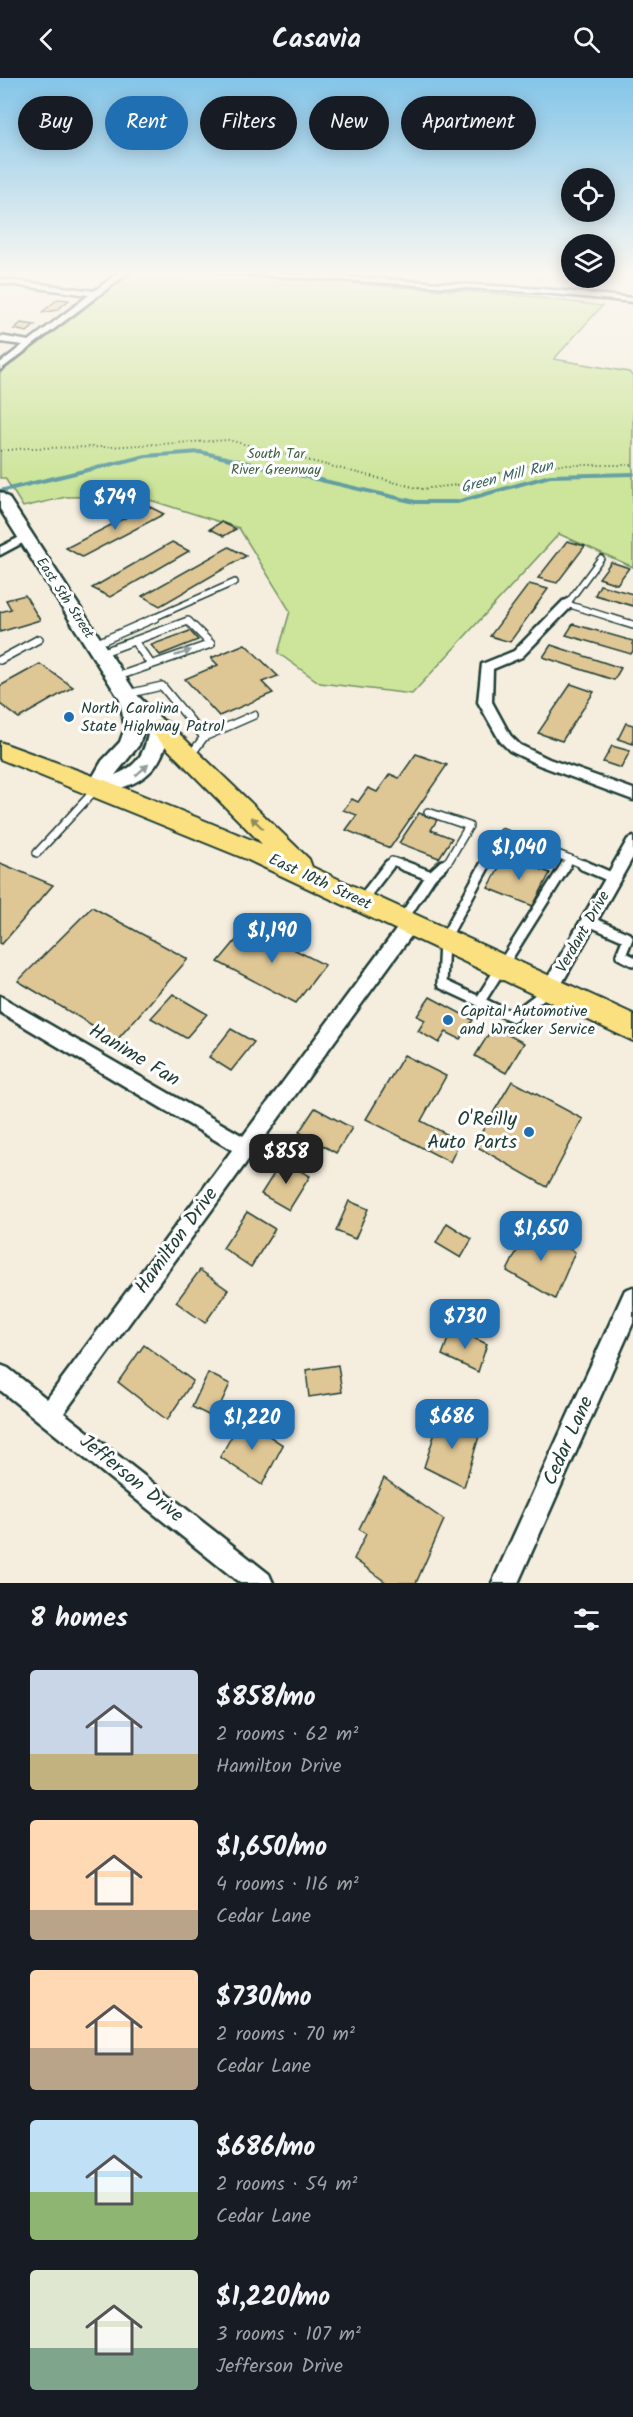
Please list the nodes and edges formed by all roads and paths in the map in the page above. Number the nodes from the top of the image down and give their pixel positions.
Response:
1 (20, 342) edge
2 (31, 344) joint
3 (0, 367) edge
4 (0, 451) edge
5 (633, 465) edge
6 (0, 497) edge
7 (26, 537) junction
8 (0, 552) edge
9 (601, 558) dead end
10 (235, 582) dead end
11 (567, 604) junction
12 (633, 625) edge
13 (39, 639) dead end
14 (134, 641) junction
15 (98, 649) junction
16 (0, 660) edge
17 (151, 664) junction
18 (116, 677) junction
19 (129, 697) junction
20 (254, 715) dead end
21 (159, 727) junction
22 (197, 747) junction
23 (0, 750) edge
24 (98, 786) junction
25 (633, 795) edge
26 (428, 812) dead end
27 (633, 843) edge
28 (37, 853) dead end
29 (570, 859) junction
30 (431, 876) junction
31 (613, 878) junction
32 (313, 879) junction
33 (361, 901) junction
34 (589, 921) junction
35 (406, 922) junction
36 (444, 940) junction
37 (633, 961) edge
38 (501, 966) junction
39 (550, 989) junction
40 (480, 1001) junction
41 (0, 1003) edge
42 (633, 1028) edge
43 (246, 1148) junction
44 (633, 1298) edge
45 (0, 1376) edge
46 (50, 1413) junction
47 (260, 1583) edge
48 (505, 1583) edge

1 - 2 street
2 - 3 street
4 - 5 path
6 - 7 main road, East 5th Street
7 - 8 street
7 - 15 main road, East 5th Street
9 - 11 lane
10 - 15 lane
11 - 12 lane
11 - 25 street
13 - 16 lane
14 - 15 lane
14 - 17 lane
17 -> 14 lane
15 - 18 main road, East 5th Street
17 - 18 lane
18 - 19 main road, East 5th Street
19 - 21 main road, East 5th Street
19 - 22 lane
19 - 24 main road, East 5th Street
20 - 22 lane
21 - 22 main road
24 -> 21 main road
32 -> 22 main road
23 - 24 main road, East 10th Street
24 - 28 lane
24 - 32 main road, East 10th Street
26 - 30 lane
27 - 31 street, Verdant Drive
29 - 31 lane
29 - 36 lane
29 - 38 lane
30 - 33 lane
30 - 35 lane
31 - 34 street, Verdant Drive
32 - 33 main road, East 10th Street
33 - 35 main road, East 10th Street
34 - 37 lane
34 - 39 street, Verdant Drive
35 - 36 main road, East 10th Street
35 - 43 street, Hamilton Drive
36 - 38 main road, East 10th Street
36 - 40 lane
38 - 39 main road, East 10th Street
38 - 40 lane
39 - 40 lane
39 - 42 main road, East 10th Street
41 - 43 street, Hanime Fan
43 - 46 street, Hamilton Drive
44 - 48 street, Cedar Lane
45 - 46 street, Jefferson Drive
46 - 47 street, Jefferson Drive

